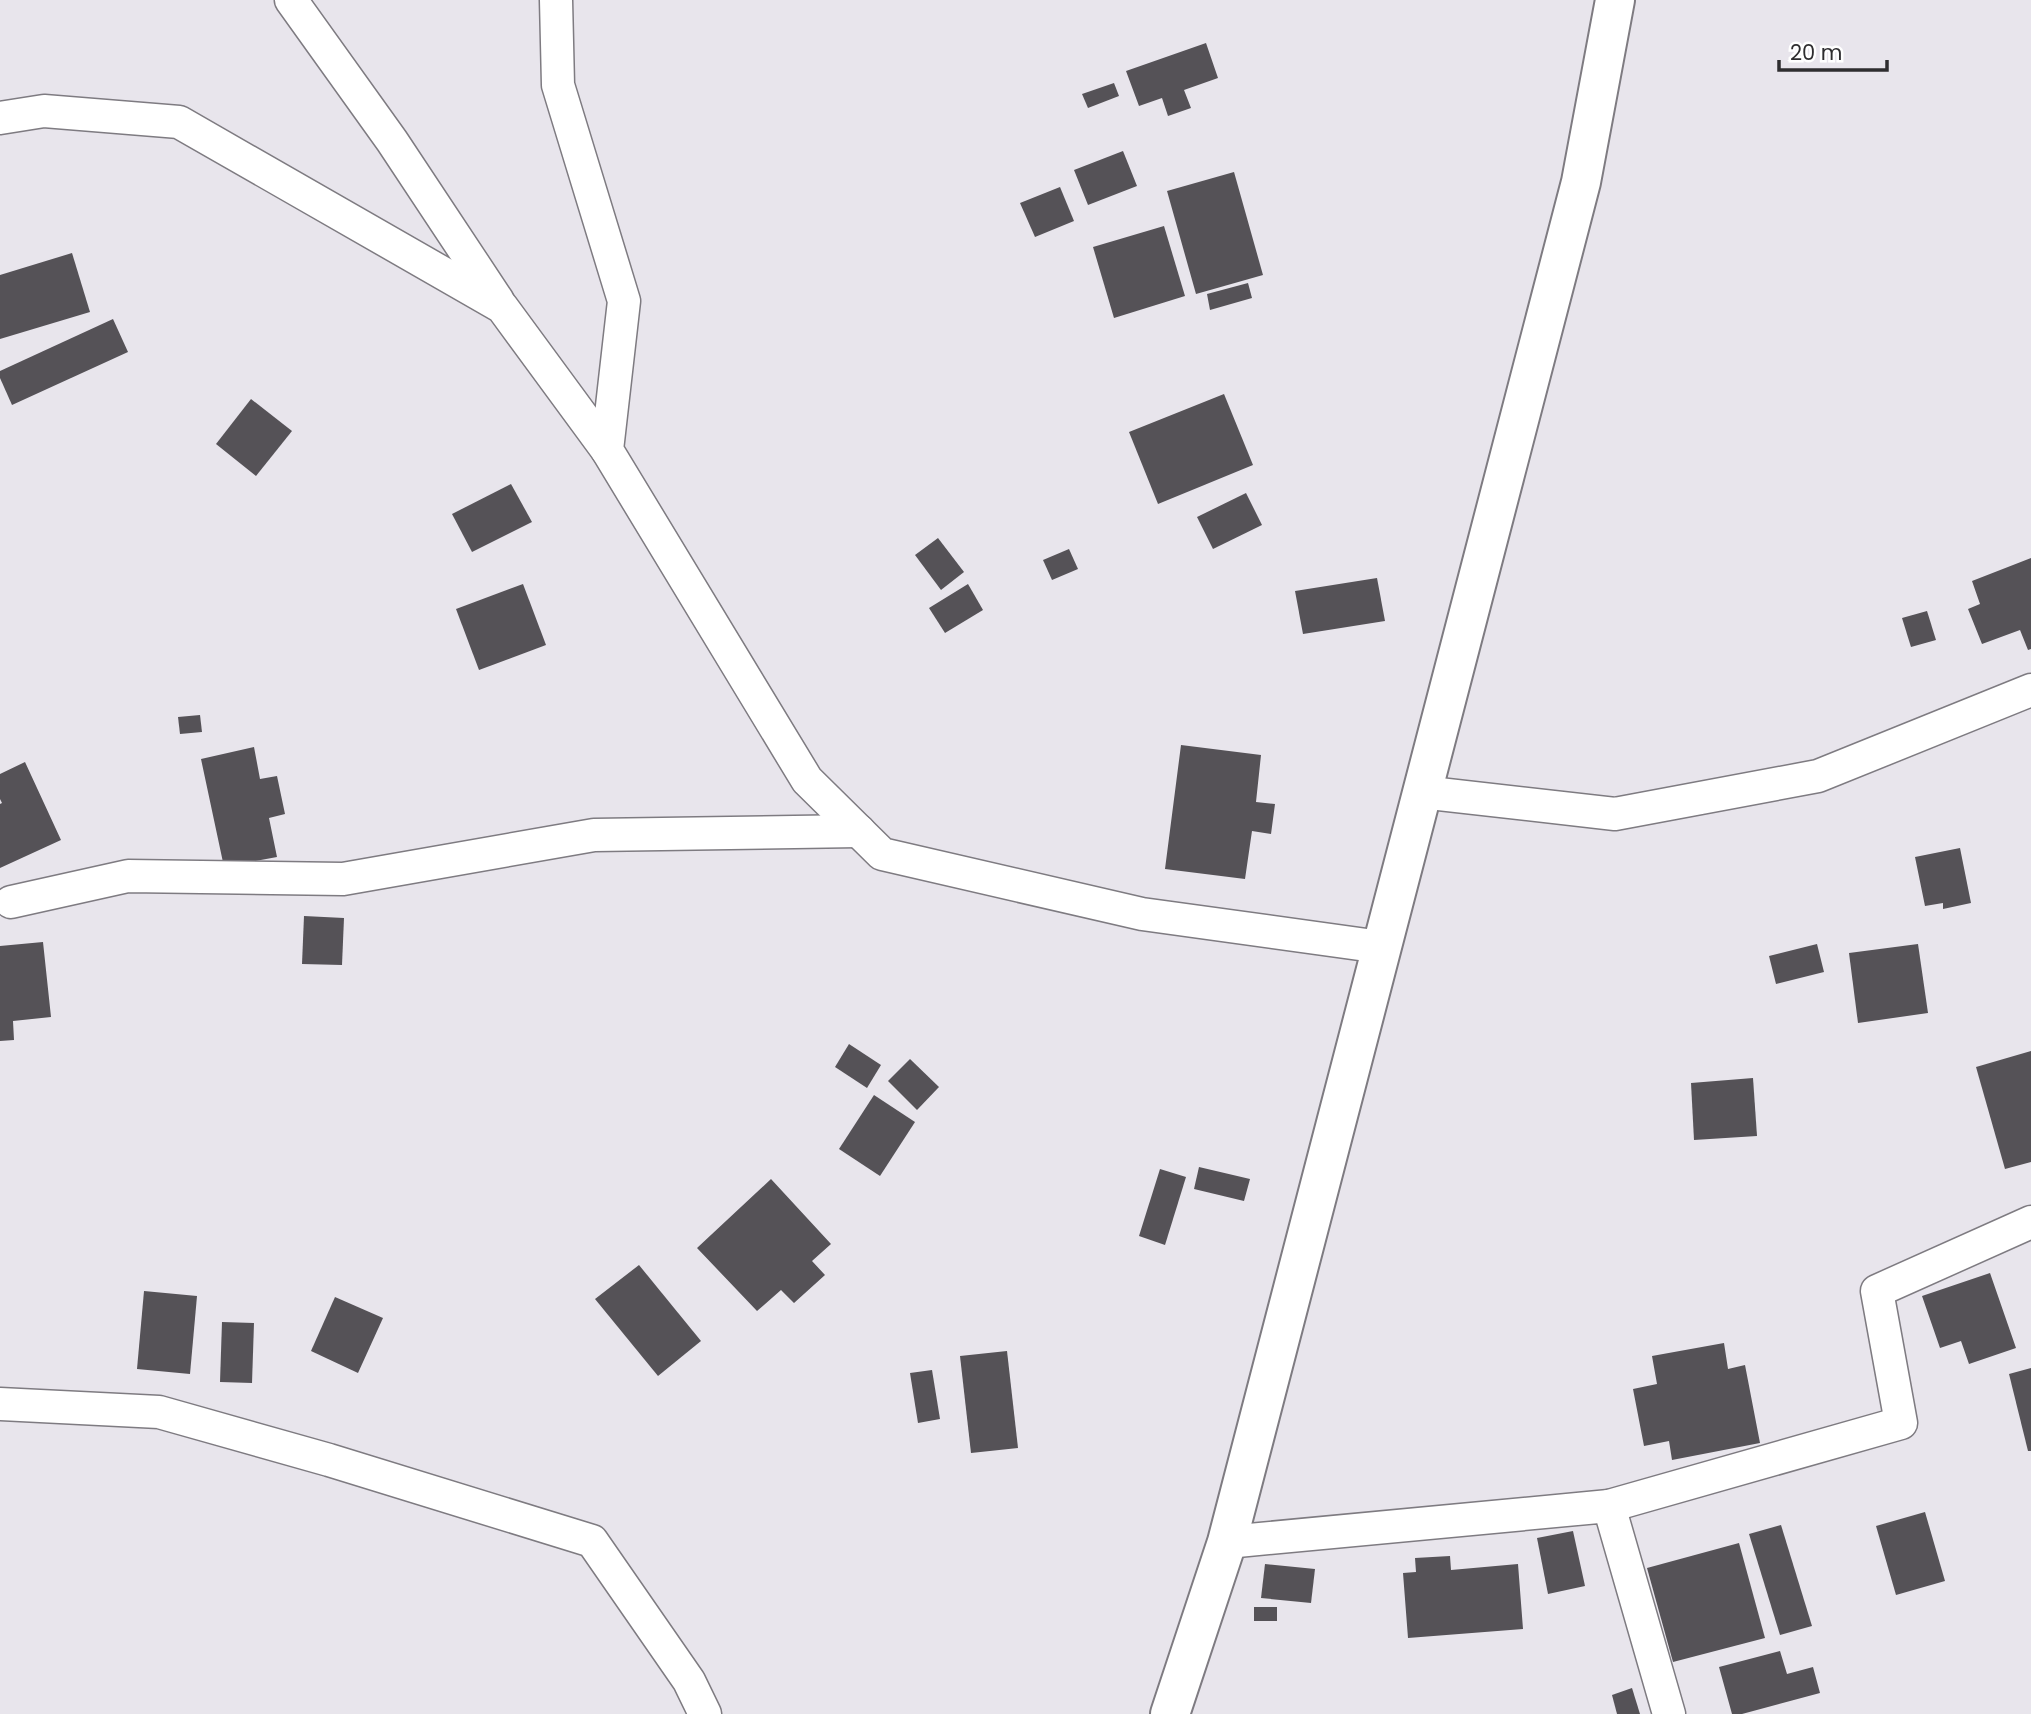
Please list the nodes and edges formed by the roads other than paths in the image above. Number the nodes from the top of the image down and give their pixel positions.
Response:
1 (290, 0) edge
2 (556, 0) edge
3 (1615, 0) edge
4 (0, 118) edge
5 (502, 307) junction
6 (607, 450) junction
7 (2031, 690) edge
8 (1421, 792) junction
9 (859, 831) junction
10 (11, 902) dead end
11 (1381, 947) junction
12 (2031, 1222) edge
13 (0, 1404) edge
14 (1609, 1506) junction
15 (1227, 1542) junction
16 (705, 1714) edge
17 (1170, 1714) edge
18 (1670, 1714) edge

1 - 5 street
2 - 6 street
3 - 8 main road
4 - 5 street
5 - 6 street
6 - 9 street
7 - 8 street
8 - 11 main road
9 - 10 street
9 - 11 street
11 - 15 main road
12 - 14 street
13 - 16 street
14 - 15 street
14 - 18 street
15 - 17 main road

